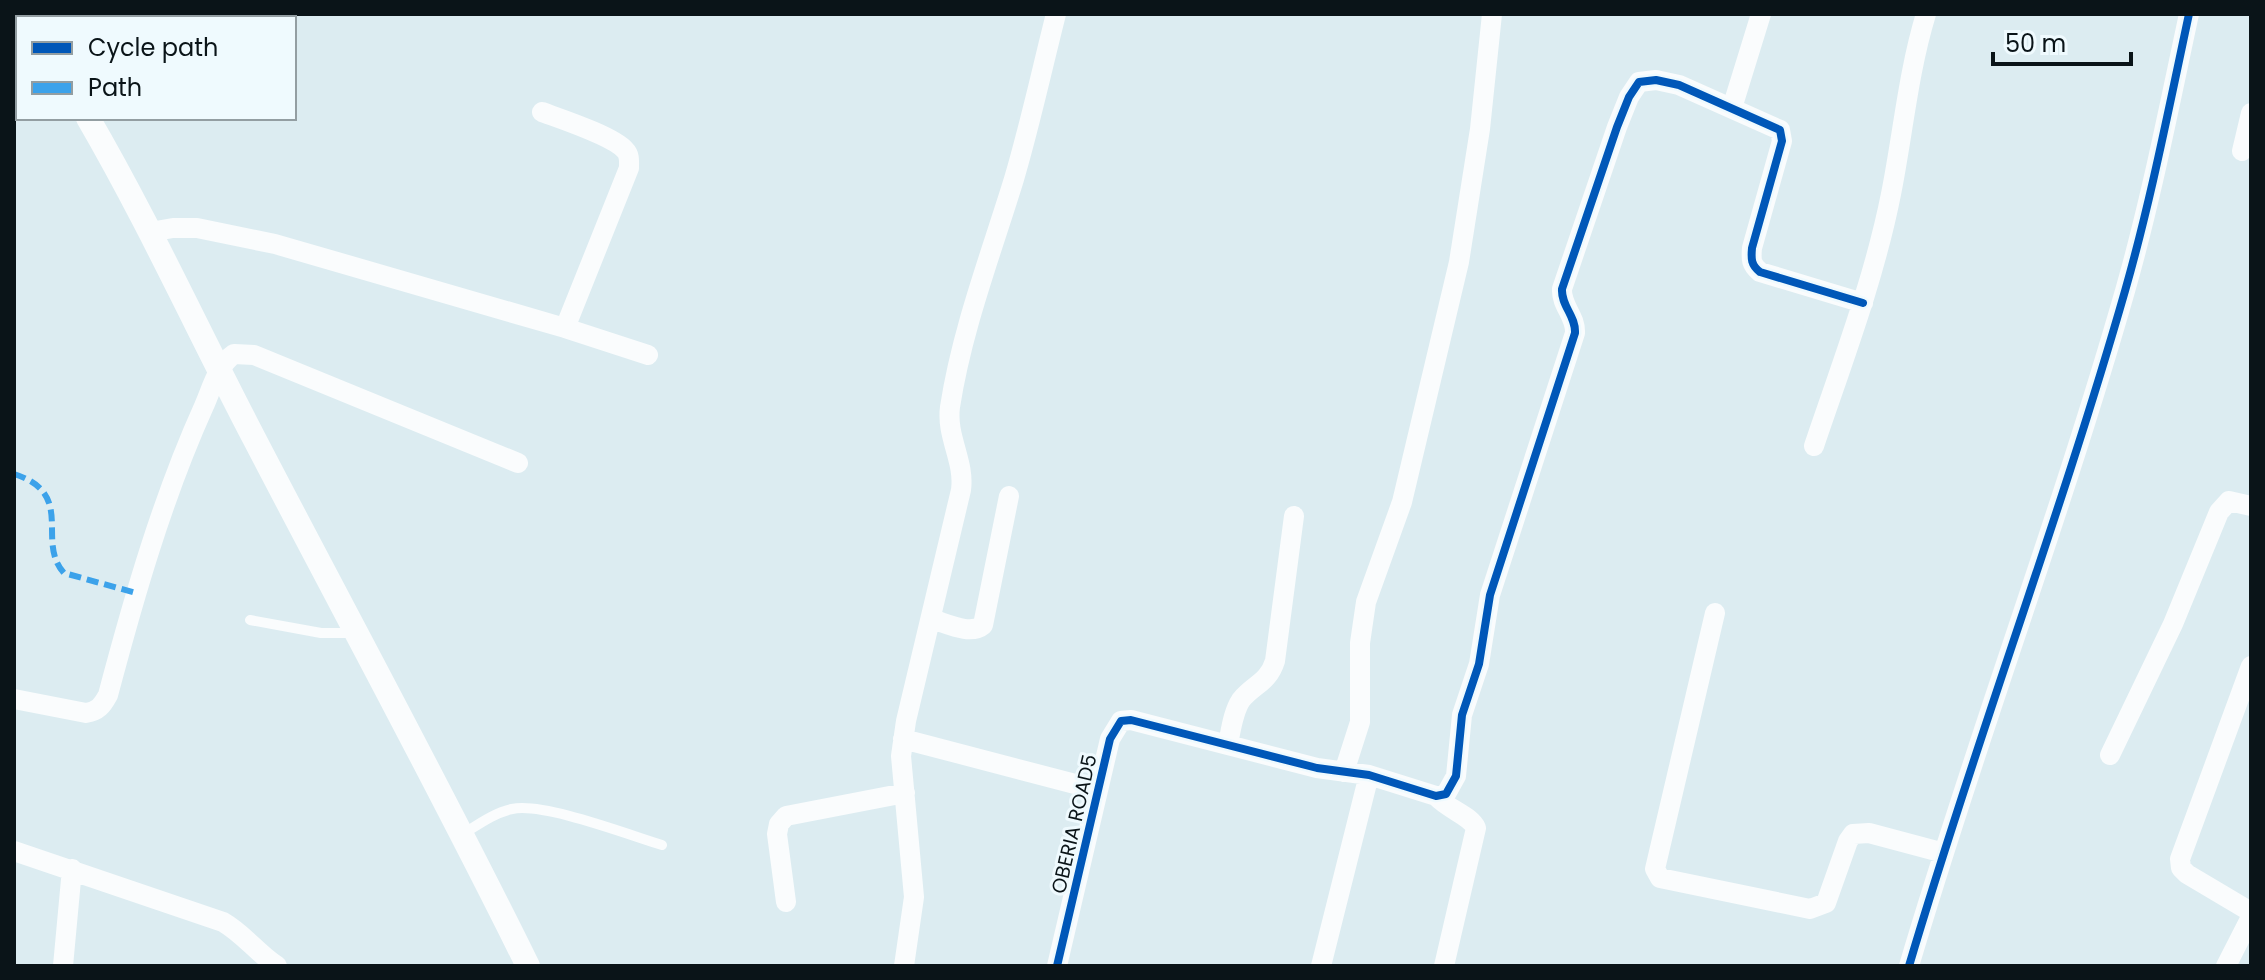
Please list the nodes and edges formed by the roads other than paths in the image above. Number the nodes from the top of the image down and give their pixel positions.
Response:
1 (1056, 14) edge
2 (1492, 14) edge
3 (1761, 14) edge
4 (1926, 14) edge
5 (2189, 14) edge
6 (1732, 108) junction
7 (542, 112) dead end
8 (2251, 113) edge
9 (89, 120) edge
10 (2242, 151) dead end
11 (150, 232) junction
12 (1863, 303) junction
13 (565, 328) junction
14 (648, 355) dead end
15 (219, 370) junction
16 (1814, 446) dead end
17 (518, 463) dead end
18 (1009, 496) dead end
19 (2251, 506) edge
20 (1294, 516) dead end
21 (1715, 613) dead end
22 (931, 619) junction
23 (250, 620) dead end
24 (355, 633) junction
25 (2251, 666) edge
26 (14, 699) edge
27 (903, 739) junction
28 (1228, 744) junction
29 (2110, 755) dead end
30 (1344, 772) junction
31 (1369, 775) junction
32 (1098, 790) junction
33 (905, 793) junction
34 (1436, 796) junction
35 (463, 834) junction
36 (662, 845) dead end
37 (14, 851) edge
38 (1944, 853) junction
39 (72, 869) junction
40 (786, 902) dead end
41 (2251, 914) edge
42 (63, 966) edge
43 (277, 966) edge
44 (528, 966) edge
45 (904, 966) edge
46 (1057, 966) edge
47 (1321, 966) edge
48 (1444, 966) edge
49 (1909, 966) edge
50 (2226, 966) edge

1 - 22 street
2 - 30 street
3 - 6 street
4 - 12 street
5 - 38 street
6 - 12 street
6 - 34 street
7 - 13 street
8 - 10 street
9 - 11 street
11 - 13 street
11 - 15 street
12 - 16 street
13 - 14 street
15 - 17 street
15 - 24 street
15 - 26 street
18 - 22 street
19 - 29 street
20 - 28 street
21 - 38 street
22 - 27 street
23 - 24 lane
24 - 35 street
25 - 41 street
27 - 32 street
27 - 33 street
28 - 30 street
28 - 32 street, OBERIA ROAD5
30 - 31 street
31 - 34 street
31 - 47 street
32 - 46 street, OBERIA ROAD5
33 - 40 street
33 - 45 street
34 - 48 street
35 - 36 lane
35 - 44 street
37 - 39 street
38 - 49 street
39 - 42 street
39 - 43 street
41 - 50 street

